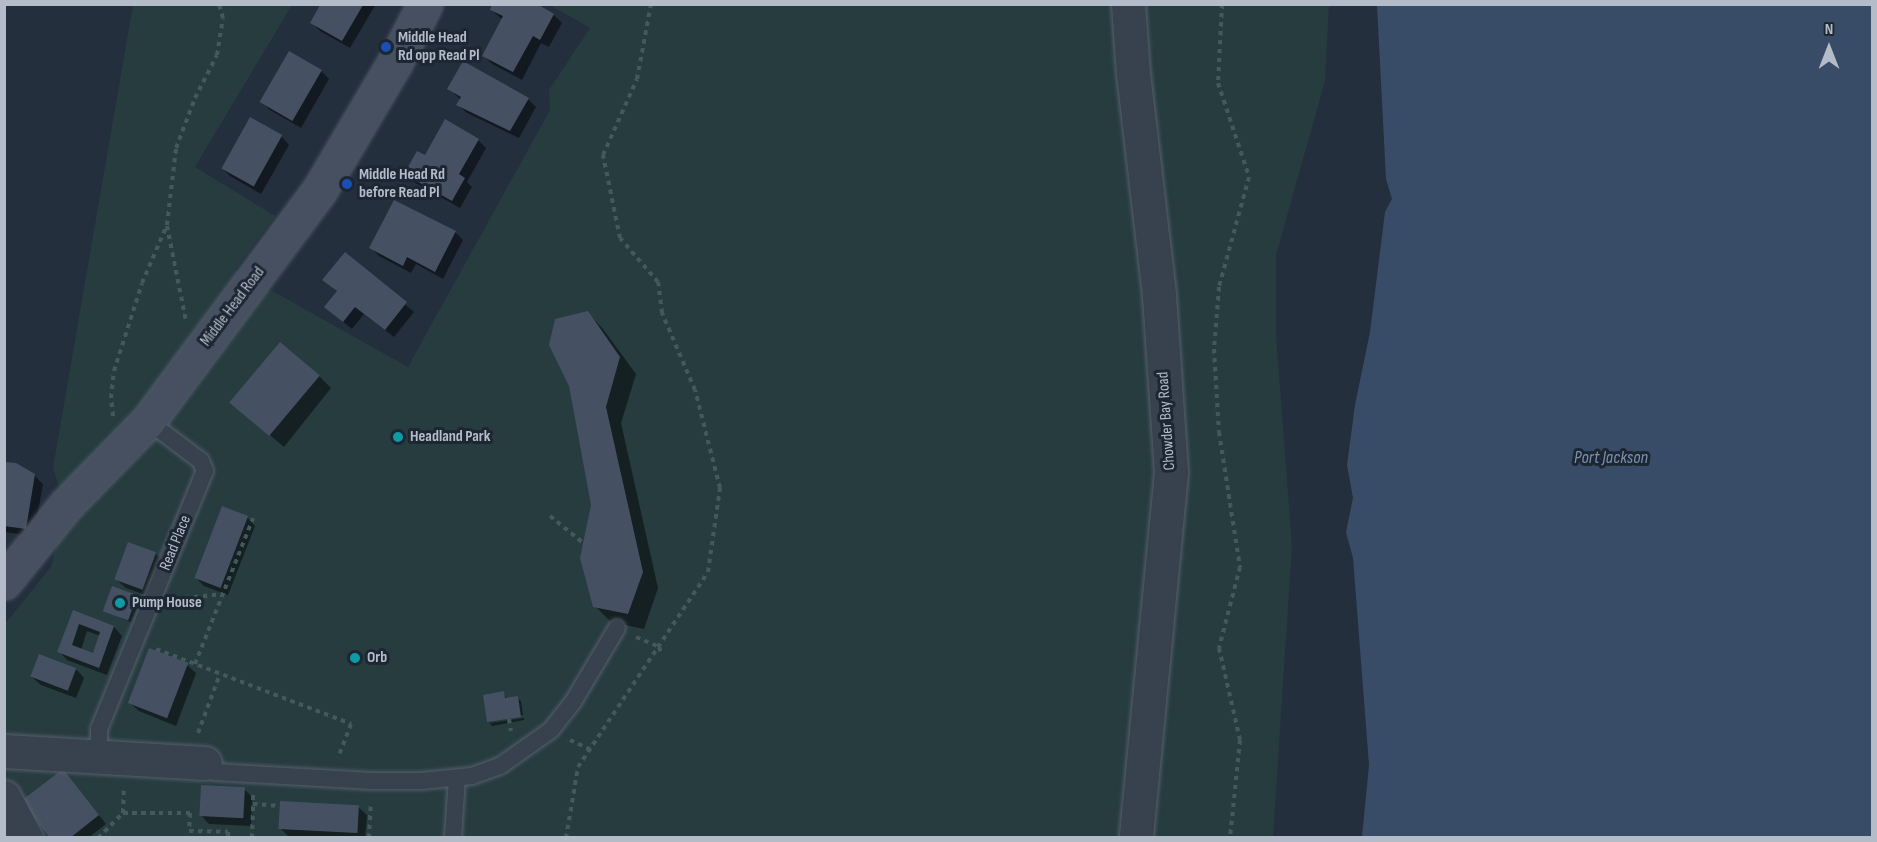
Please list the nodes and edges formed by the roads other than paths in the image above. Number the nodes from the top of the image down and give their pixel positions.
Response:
1 (425, 4) edge
2 (1128, 4) edge
3 (137, 432) junction
4 (4, 582) edge
5 (617, 628) road end
6 (4, 751) edge
7 (99, 755) junction
8 (205, 764) joint
9 (457, 778) junction
10 (4, 797) edge
11 (26, 837) edge
12 (453, 837) edge
13 (1136, 837) edge

1 - 3 street, Middle Head Road
2 - 13 street, Chowder Bay Road
3 - 4 street, Middle Head Road
3 - 7 lane, Read Place
5 - 9 lane
6 - 7 street
7 - 8 street
8 - 9 lane
9 - 12 lane
10 - 11 street

